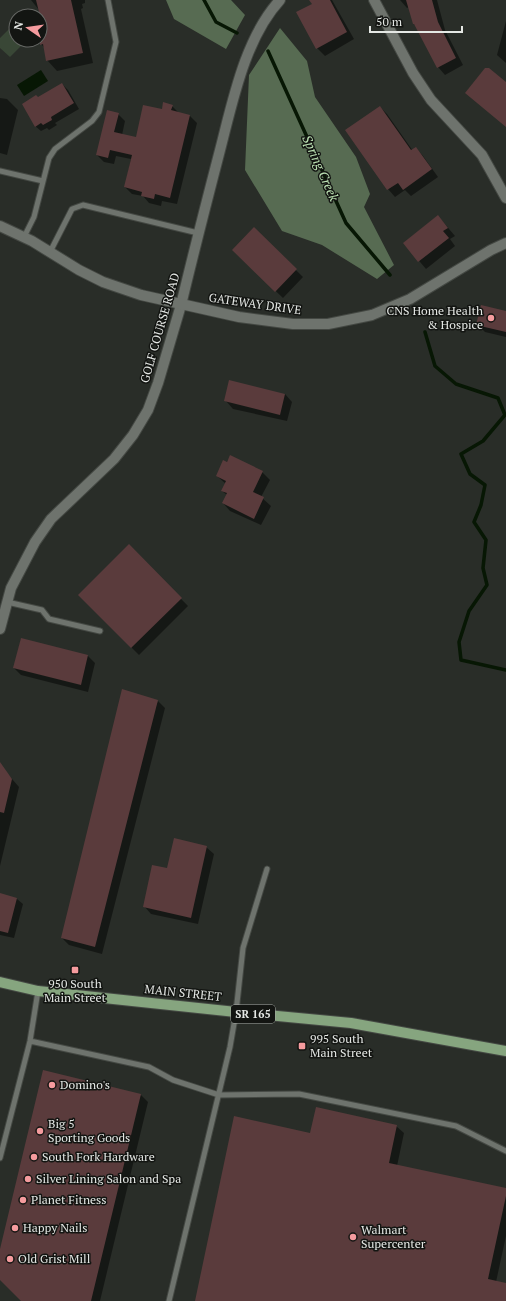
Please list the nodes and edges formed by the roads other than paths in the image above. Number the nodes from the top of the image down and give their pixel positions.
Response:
1 (108, 0) edge
2 (280, 0) edge
3 (374, 0) edge
4 (0, 171) edge
5 (43, 181) junction
6 (506, 198) edge
7 (0, 226) edge
8 (198, 233) junction
9 (24, 237) junction
10 (506, 243) edge
11 (50, 252) junction
12 (181, 305) junction
13 (7, 602) junction
14 (0, 629) edge
15 (100, 631) dead end
16 (267, 869) dead end
17 (0, 982) edge
18 (38, 991) junction
19 (236, 1012) junction
20 (30, 1041) junction
21 (506, 1051) edge
22 (219, 1095) junction
23 (2, 1139) edge
24 (506, 1151) edge
25 (0, 1158) edge
26 (169, 1301) edge

1 - 5 lane
2 - 8 street, GOLF COURSE ROAD
3 - 6 street
4 - 5 lane
5 - 9 lane
7 - 9 street, GATEWAY DRIVE
8 - 11 lane
8 - 12 street, GOLF COURSE ROAD
9 - 11 street, GATEWAY DRIVE
10 - 12 street, GATEWAY DRIVE
11 - 12 street, GATEWAY DRIVE
12 - 13 street, GOLF COURSE ROAD
13 - 14 street, GOLF COURSE ROAD
13 - 15 lane
16 - 19 lane
17 - 18 main road, MAIN STREET / SR 165
18 - 19 main road, MAIN STREET / SR 165
18 - 20 lane
19 - 21 main road, MAIN STREET / SR 165
19 - 22 lane
20 - 22 lane
20 - 23 lane
22 - 24 lane
22 - 26 lane
23 - 25 lane

